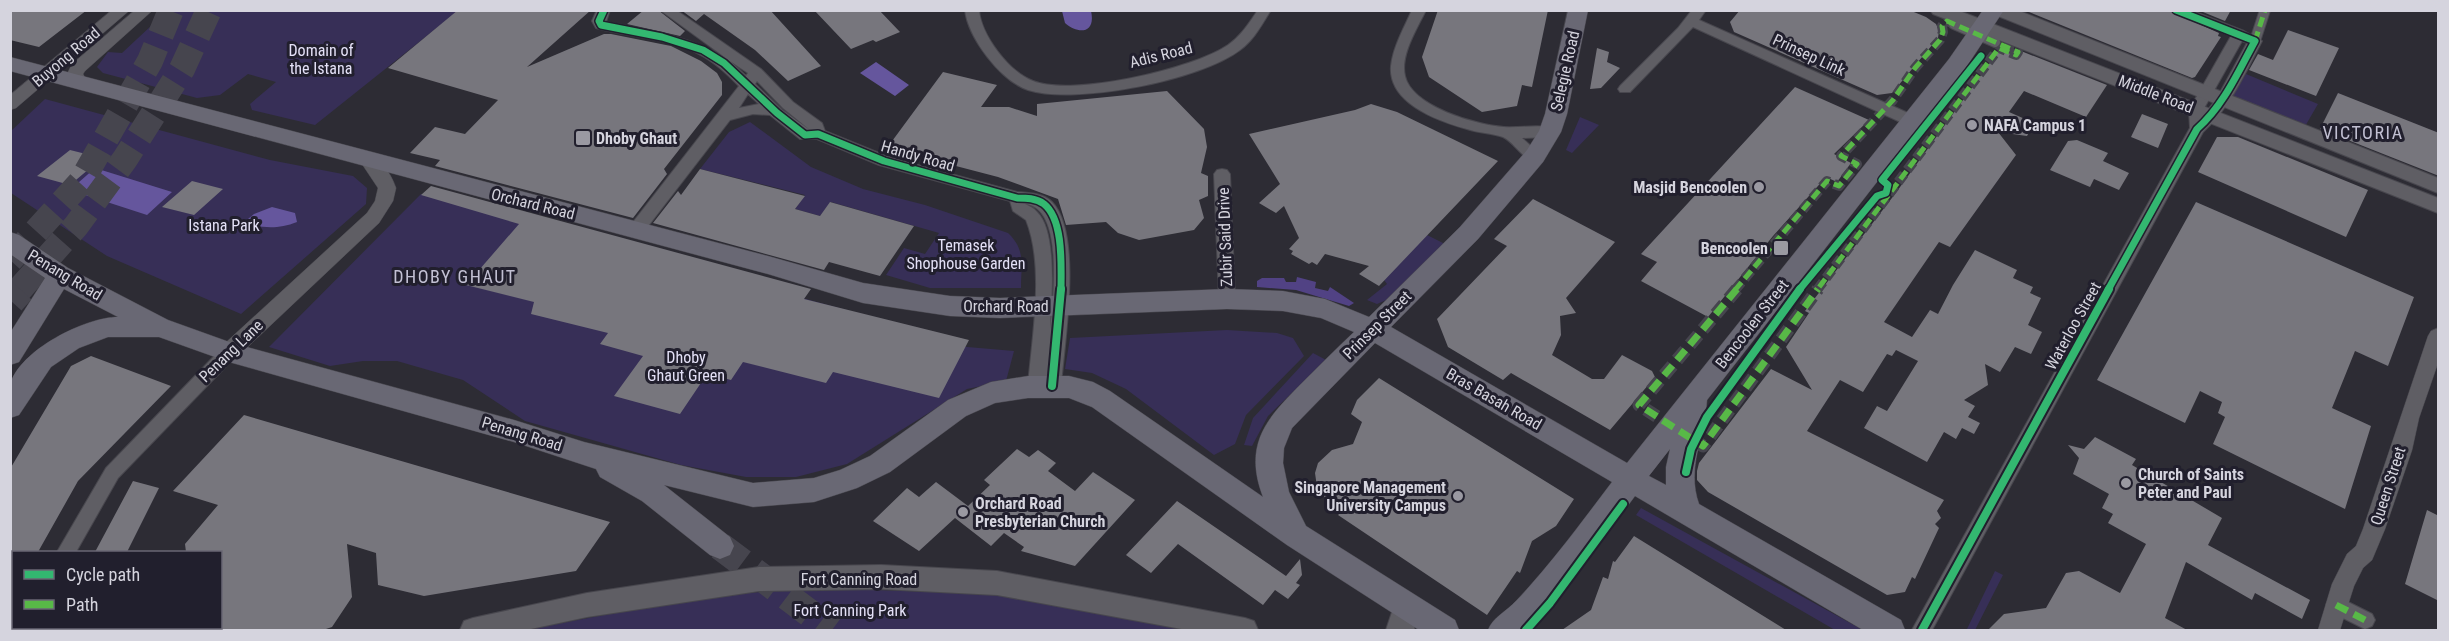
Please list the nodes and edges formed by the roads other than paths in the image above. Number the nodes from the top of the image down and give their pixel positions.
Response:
1 (122, 10) edge
2 (145, 10) edge
3 (604, 10) edge
4 (666, 10) edge
5 (972, 10) edge
6 (1265, 10) edge
7 (1419, 10) edge
8 (1578, 10) edge
9 (1939, 10) edge
10 (1999, 10) edge
11 (2176, 10) edge
12 (2265, 10) edge
13 (1695, 16) edge
14 (1954, 24) dead end
15 (1987, 29) edge
16 (2239, 34) junction
17 (2255, 40) junction
18 (10, 64) edge
19 (756, 72) junction
20 (46, 73) junction
21 (80, 83) junction
22 (748, 85) junction
23 (1625, 89) dead end
24 (10, 104) edge
25 (2207, 109) junction
26 (774, 110) junction
27 (725, 117) junction
28 (1912, 122) junction
29 (1506, 132) junction
30 (1550, 132) junction
31 (818, 134) junction
32 (1534, 156) junction
33 (369, 160) junction
34 (1222, 174) dead end
35 (2439, 186) edge
36 (2439, 206) edge
37 (636, 230) junction
38 (10, 241) edge
39 (58, 276) junction
40 (1227, 299) junction
41 (1052, 307) junction
42 (159, 327) junction
43 (1373, 329) junction
44 (2439, 336) edge
45 (229, 352) junction
46 (10, 355) edge
47 (1045, 386) junction
48 (1694, 398) junction
49 (10, 407) edge
50 (584, 454) junction
51 (1632, 478) junction
52 (1687, 511) junction
53 (1297, 536) junction
54 (720, 546) tunnel mouth
55 (67, 551) edge
56 (2336, 604) junction
57 (1403, 617) edge
58 (2365, 620) dead end
59 (473, 630) edge
60 (1245, 630) edge
61 (1444, 630) edge
62 (1503, 630) edge
63 (1890, 630) edge
64 (1922, 630) edge
65 (2329, 630) edge

1 - 20 street, Buyong Road
2 - 21 street, Buyong Road
3 - 22 street, Handy Road
4 - 19 street, Handy Road
5 - 6 street, Adis Road
7 - 29 street
8 - 30 main road, Selegie Road
9 - 15 main road, Middle Road
10 - 25 main road, Middle Road
11 - 16 street
12 - 17 street, Waterloo Street
13 - 23 street
13 - 28 street, Prinsep Link
14 - 15 street
15 - 25 main road, Middle Road
15 - 28 main road, Bencoolen Street
16 - 17 street
16 - 25 street, Waterloo Street
17 - 25 street, Waterloo Street
18 - 20 main road, Orchard Road
19 - 22 street
19 - 31 street, Handy Road
20 - 21 main road, Orchard Road
20 - 24 street, Buyong Road
21 - 33 main road, Orchard Road
22 - 26 street, Handy Road
22 - 27 street
25 - 35 main road, Middle Road
25 - 36 main road, Middle Road
25 - 64 street, Waterloo Street
26 - 27 street
26 - 31 street, Handy Road
27 - 37 street
28 - 48 main road, Bencoolen Street
29 - 30 street
29 - 32 street
30 - 32 main road, Prinsep Street
31 - 41 street, Handy Road
32 - 43 main road, Prinsep Street
33 - 37 main road, Orchard Road
33 - 45 street, Penang Lane
34 - 40 street, Zubir Said Drive
37 - 41 main road, Orchard Road
38 - 39 main road, Penang Road
39 - 42 main road, Penang Road
39 - 46 main road
40 - 41 main road, Bras Basah Road
40 - 43 main road, Bras Basah Road
41 - 47 street, Handy Road
42 - 45 main road, Penang Road
42 - 49 main road
43 - 51 main road, Bras Basah Road
43 - 53 main road, Prinsep Street
44 - 56 street, Queen Street
45 - 50 main road, Penang Road
45 - 55 street, Penang Lane
47 - 50 main road, Penang Road
47 - 53 main road
48 - 51 main road, Bencoolen Street
48 - 52 main road
50 - 54 main road
51 - 52 main road, Bras Basah Road
51 - 62 main road, Bencoolen Street
52 - 63 main road, Bras Basah Road
53 - 57 main road
56 - 58 street
56 - 65 street, Queen Street
57 - 61 main road
59 - 60 main road, Fort Canning Road

